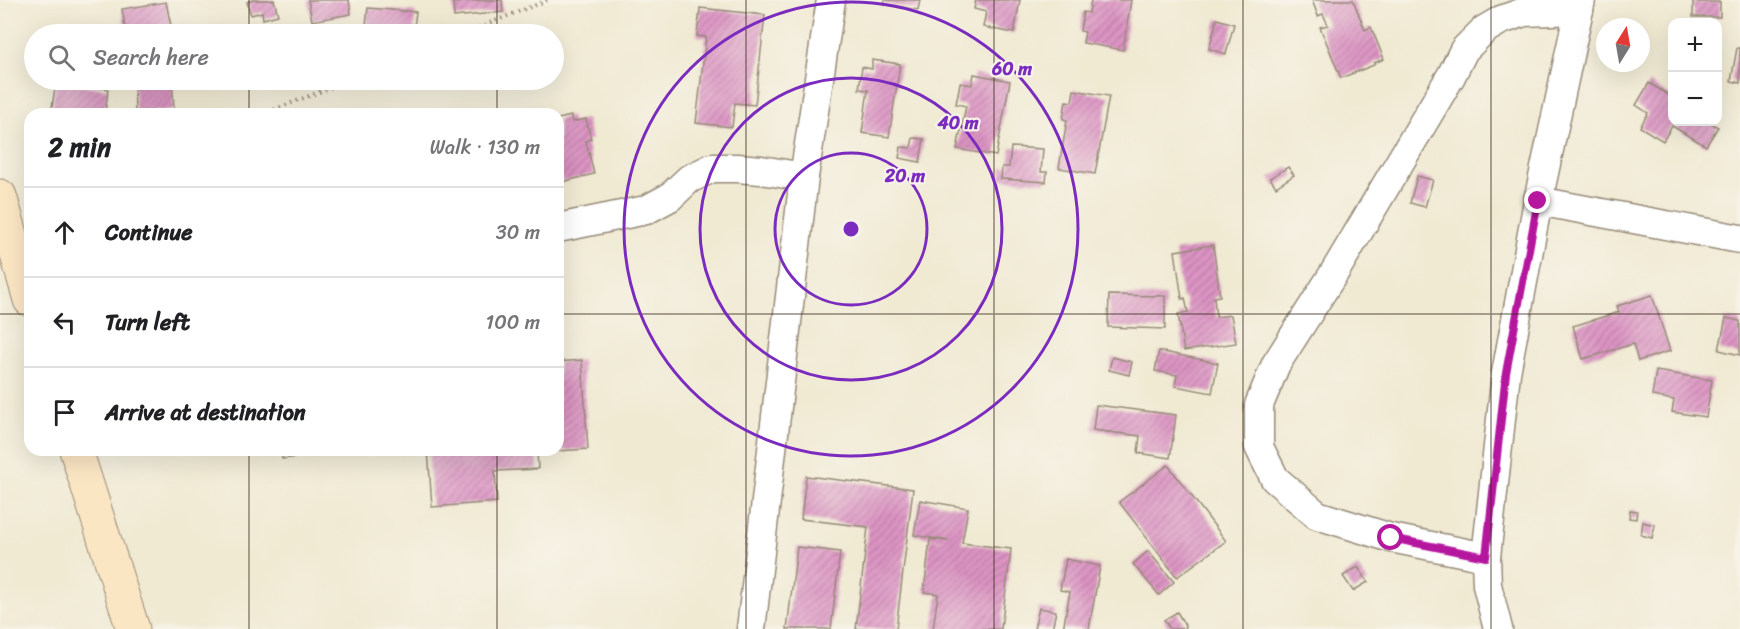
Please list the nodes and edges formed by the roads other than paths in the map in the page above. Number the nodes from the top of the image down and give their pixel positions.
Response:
1 (831, 0) edge
2 (1580, 5) edge
3 (804, 177) junction
4 (0, 196) edge
5 (1538, 201) junction
6 (564, 227) edge
7 (1740, 239) edge
8 (24, 279) edge
9 (78, 456) edge
10 (1486, 557) junction
11 (133, 629) edge
12 (751, 629) edge
13 (1498, 629) edge

1 - 3 street
2 - 5 street
2 - 10 street
3 - 6 street
3 - 12 street
4 - 8 street
5 - 7 street
5 - 10 street
9 - 11 street
10 - 13 street

